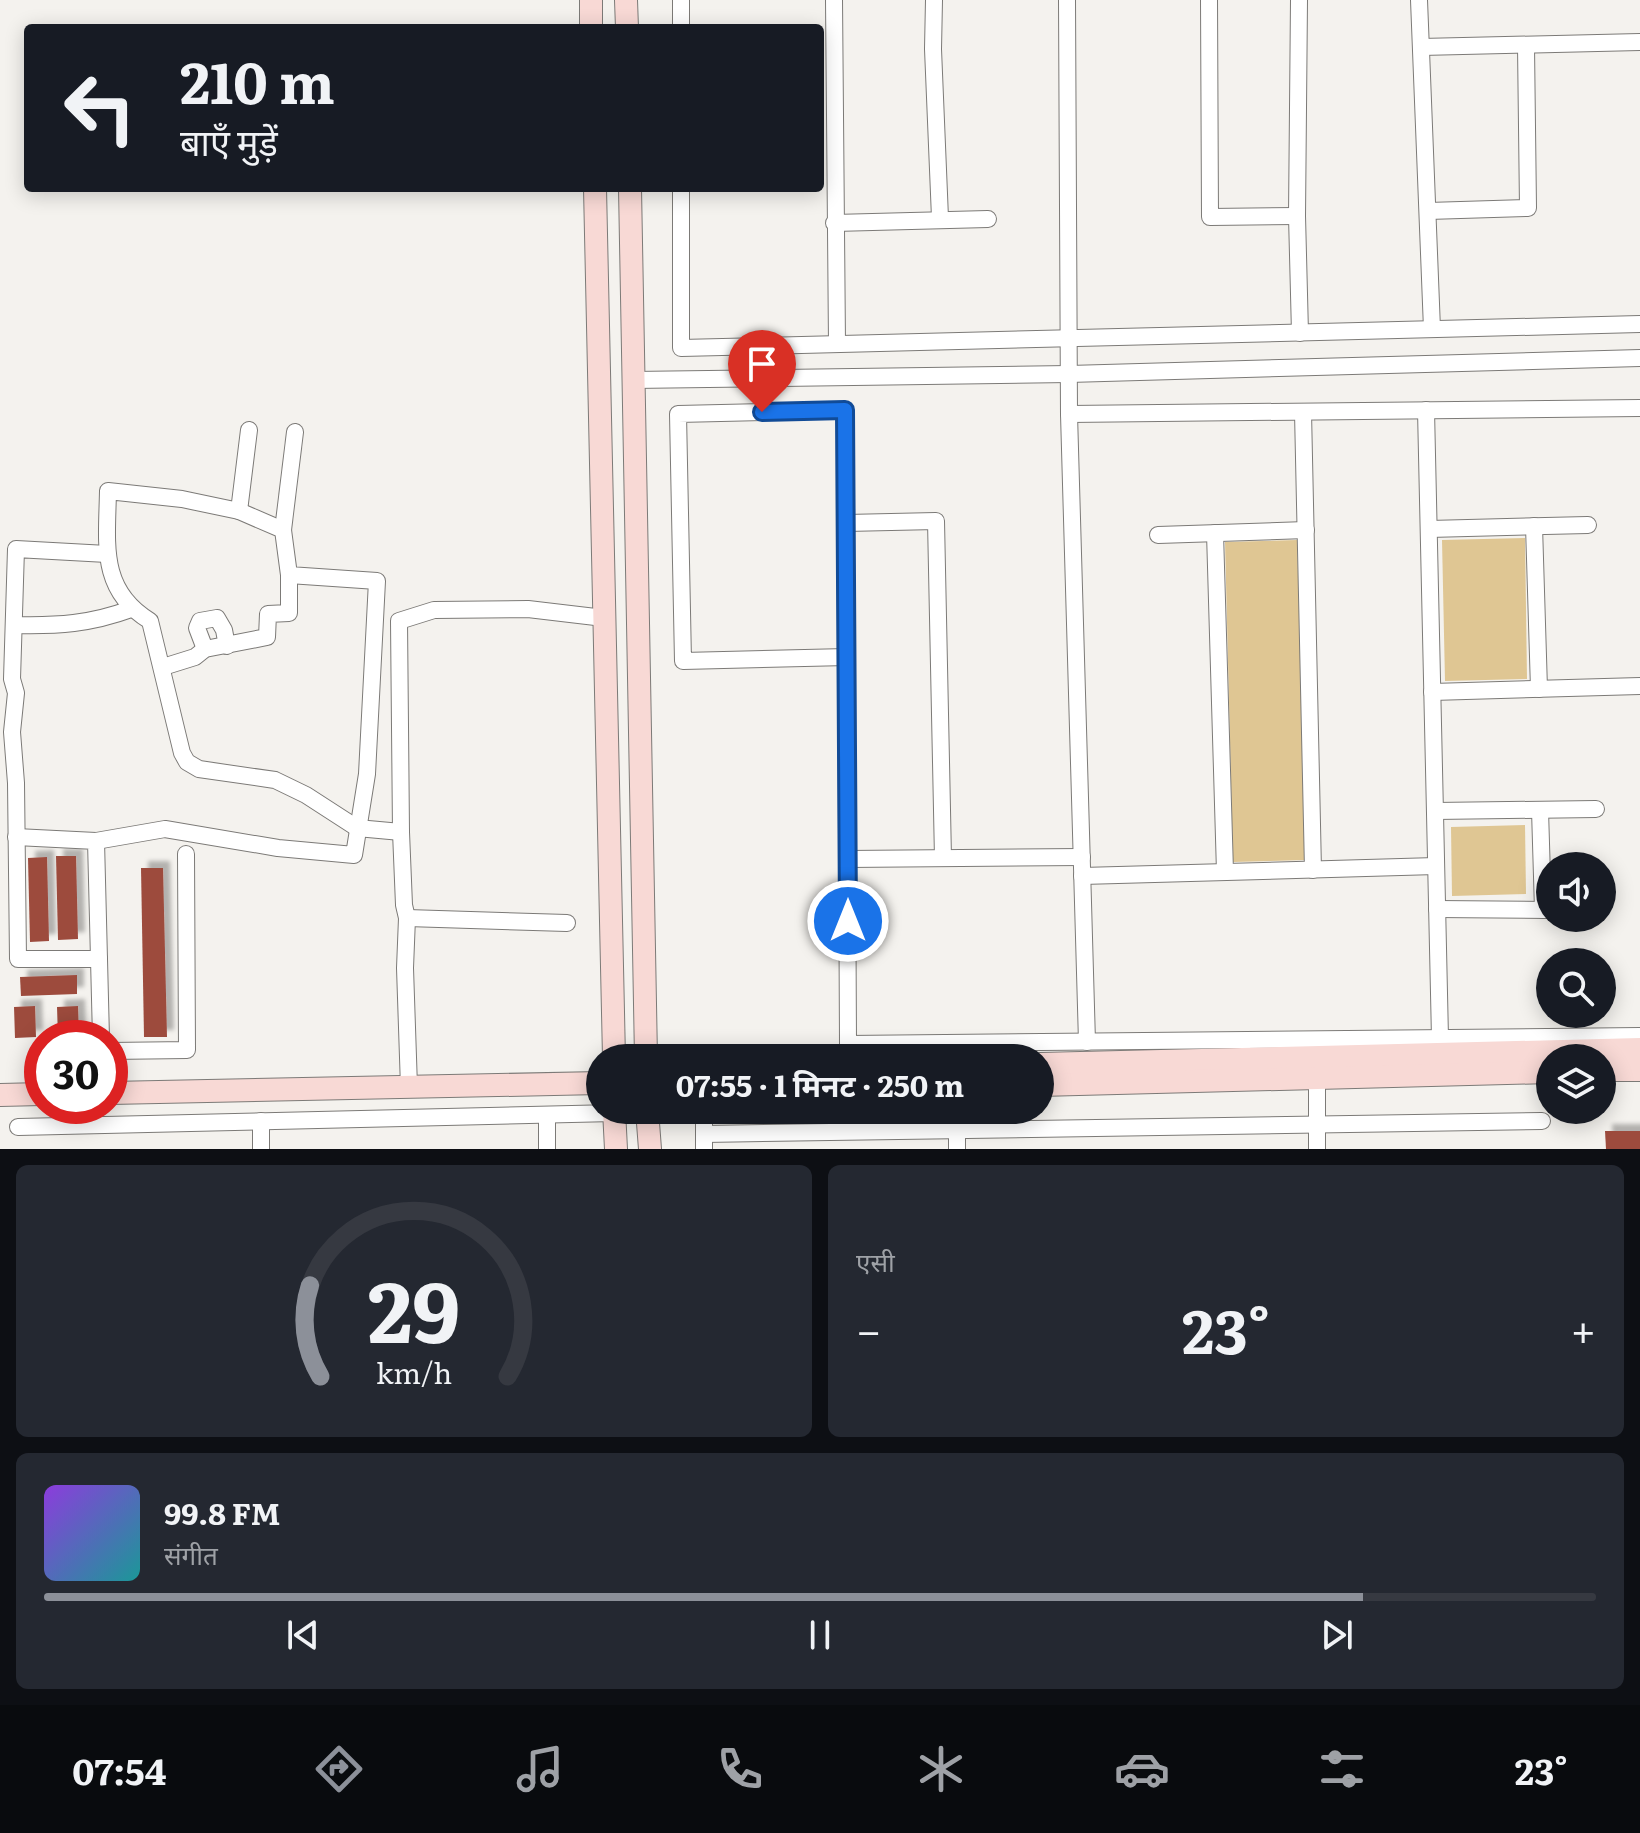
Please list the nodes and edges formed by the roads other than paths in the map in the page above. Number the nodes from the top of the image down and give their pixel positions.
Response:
1 (591, 0) edge
2 (626, 0) edge
3 (681, 0) edge
4 (834, 0) edge
5 (934, 0) edge
6 (1067, 0) edge
7 (1209, 0) edge
8 (1299, 0) edge
9 (1419, 0) edge
10 (591, 24) edge
11 (627, 24) edge
12 (681, 24) edge
13 (1640, 42) edge
14 (1526, 46) junction
15 (1421, 47) junction
16 (595, 192) edge
17 (630, 192) edge
18 (681, 192) edge
19 (1428, 211) junction
20 (1297, 216) junction
21 (940, 218) junction
22 (988, 219) dead end
23 (834, 223) junction
24 (1640, 324) edge
25 (1432, 329) junction
26 (1300, 333) junction
27 (1069, 338) junction
28 (837, 344) junction
29 (1640, 358) edge
30 (1069, 374) junction
31 (633, 380) junction
32 (1640, 408) edge
33 (1426, 410) junction
34 (1303, 412) junction
35 (1069, 414) junction
36 (249, 430) dead end
37 (295, 432) dead end
38 (239, 511) junction
39 (846, 523) junction
40 (1588, 525) dead end
41 (1534, 526) junction
42 (1429, 529) junction
43 (283, 530) junction
44 (1306, 530) junction
45 (1215, 533) junction
46 (1158, 535) dead end
47 (107, 554) junction
48 (289, 575) junction
49 (131, 609) junction
50 (375, 609) junction
51 (604, 618) junction
52 (399, 621) junction
53 (15, 625) junction
54 (227, 646) junction
55 (205, 649) junction
56 (847, 657) junction
57 (163, 667) junction
58 (6, 679) edge
59 (1640, 686) edge
60 (1539, 689) junction
61 (1432, 692) junction
62 (6, 733) edge
63 (8, 783) edge
64 (1596, 809) dead end
65 (1540, 810) junction
66 (1435, 811) junction
67 (357, 828) junction
68 (401, 832) junction
69 (16, 837) junction
70 (96, 841) junction
71 (1543, 852) edge
72 (186, 854) dead end
73 (1082, 857) junction
74 (943, 858) junction
75 (847, 859) junction
76 (1436, 866) junction
77 (1313, 870) junction
78 (1225, 872) junction
79 (1082, 876) junction
80 (1437, 909) junction
81 (1536, 910) edge
82 (407, 918) junction
83 (567, 923) dead end
84 (99, 959) junction
85 (101, 1020) edge
86 (1640, 1036) edge
87 (1440, 1038) junction
88 (1087, 1042) junction
89 (614, 1044) edge
90 (646, 1044) edge
91 (1640, 1049) edge
92 (128, 1051) edge
93 (1054, 1064) edge
94 (1616, 1070) edge
95 (1640, 1070) edge
96 (1536, 1072) edge
97 (1317, 1078) junction
98 (586, 1083) edge
99 (1054, 1085) edge
100 (409, 1087) junction
101 (128, 1093) edge
102 (24, 1094) edge
103 (0, 1095) edge
104 (586, 1113) edge
105 (547, 1115) junction
106 (261, 1121) junction
107 (1536, 1121) edge
108 (615, 1124) edge
109 (648, 1124) edge
110 (957, 1124) edge
111 (1316, 1124) junction
112 (18, 1127) dead end
113 (957, 1130) junction
114 (704, 1141) edge
115 (261, 1149) edge
116 (547, 1149) edge
117 (616, 1149) edge
118 (650, 1149) edge
119 (957, 1149) edge
120 (1317, 1149) edge

1 - 10 street
2 - 11 street
3 - 12 street
4 - 23 street
5 - 21 street
6 - 27 street
7 - 20 street
8 - 20 street
9 - 15 street
13 - 14 street
14 - 15 street
14 - 19 street
15 - 19 street
16 - 51 street
17 - 31 street
18 - 28 street
19 - 25 street
20 - 26 street
21 - 22 street
21 - 23 street
23 - 28 street
24 - 25 street
25 - 26 street
26 - 27 street
27 - 28 street
27 - 30 street
29 - 30 street
30 - 31 street
30 - 35 street
31 - 90 street
32 - 33 street
33 - 34 street
33 - 42 street
34 - 35 street
34 - 44 street
35 - 73 street
36 - 38 street
37 - 43 street
38 - 43 street
38 - 47 street
39 - 56 street
39 - 56 street
39 - 74 street
40 - 41 street
41 - 42 street
41 - 60 street
42 - 61 street
43 - 48 street
44 - 45 street
44 - 77 street
45 - 46 street
45 - 78 street
47 - 49 street
47 - 53 street
48 - 50 street
48 - 54 street
49 - 53 street
49 - 57 street
50 - 52 street
50 - 67 street
51 - 52 street
51 - 89 street
52 - 68 street
53 - 58 street
54 - 55 street
54 - 55 street
55 - 57 street
56 - 75 street
57 - 67 street
58 - 62 street
59 - 60 street
60 - 61 street
61 - 66 street
62 - 63 street
63 - 69 street
64 - 65 street
65 - 66 street
65 - 71 street
66 - 76 street
67 - 68 street
67 - 70 street
68 - 82 street
69 - 70 street
69 - 84 street
70 - 84 street
72 - 92 street
73 - 74 street
73 - 79 street
74 - 75 street
75 - 88 street
76 - 77 street
76 - 80 street
77 - 78 street
78 - 79 street
79 - 88 street
80 - 81 street
80 - 87 street
82 - 83 street
82 - 100 street
84 - 85 street
86 - 87 street
87 - 88 street
91 - 93 street
94 - 95 street
96 - 97 street
97 - 99 street
97 - 111 street
98 - 100 street
100 - 101 street
102 - 103 street
104 - 105 street
105 - 106 street
105 - 116 street
106 - 112 street
106 - 115 street
107 - 111 street
108 - 117 street
109 - 118 street
110 - 113 street
111 - 113 street
111 - 120 street
113 - 114 street
113 - 119 street

